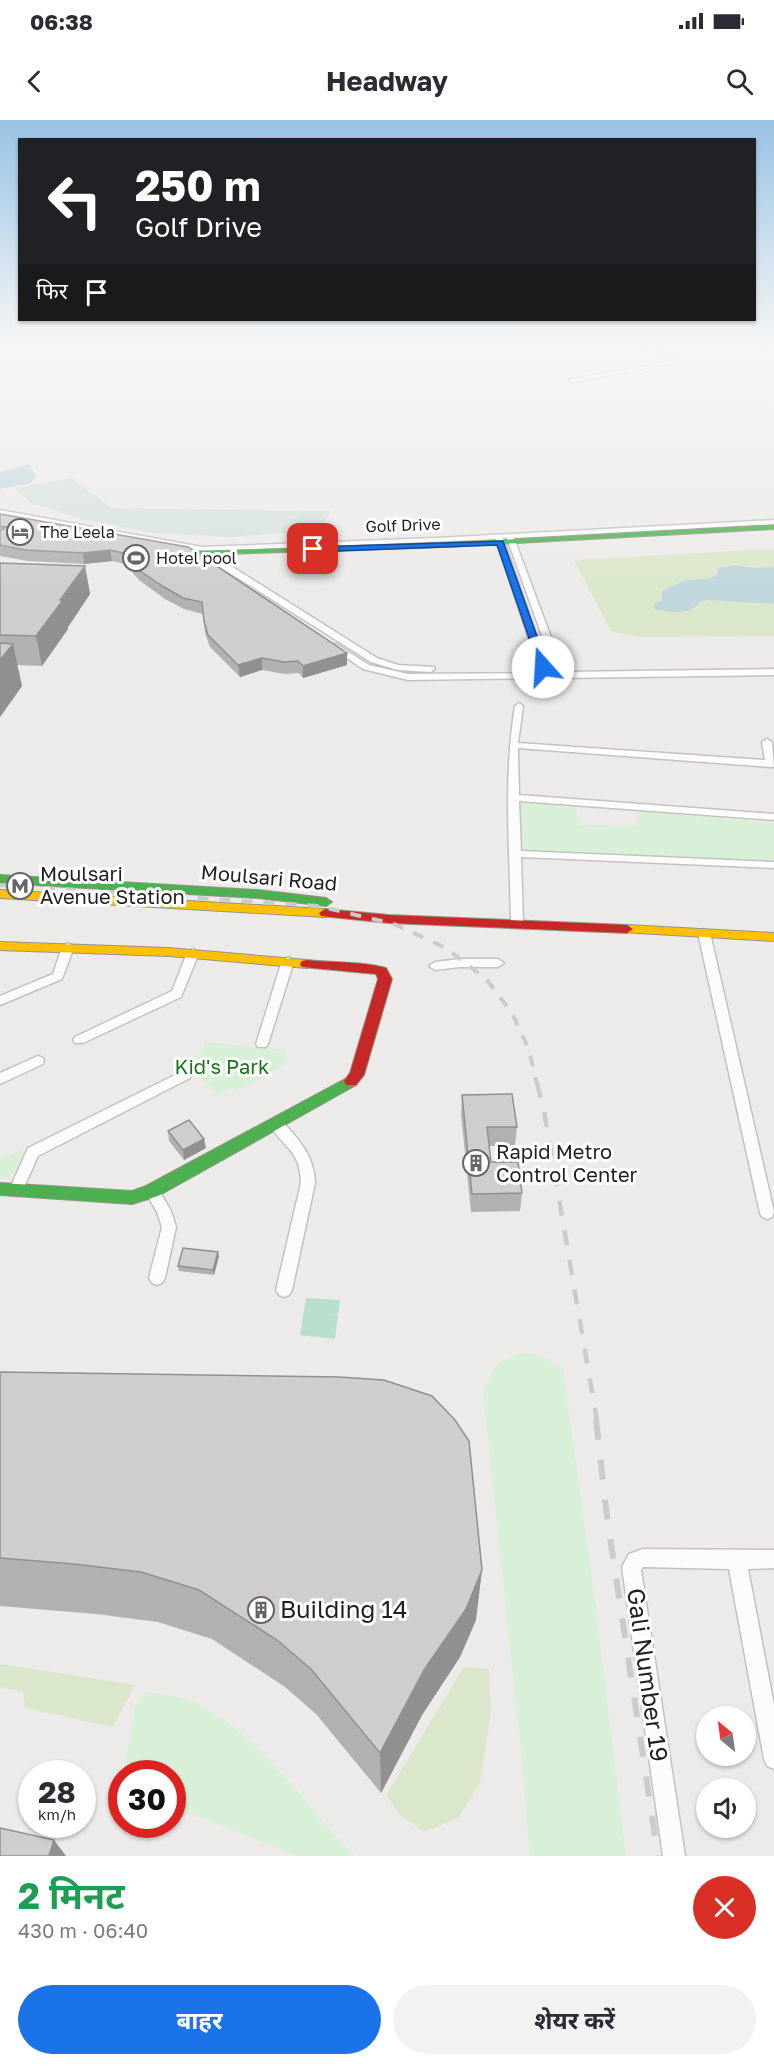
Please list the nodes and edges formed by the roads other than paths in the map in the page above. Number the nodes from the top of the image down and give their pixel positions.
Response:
1 (0, 512) edge
2 (0, 517) edge
3 (774, 522) edge
4 (774, 527) edge
5 (505, 540) junction
6 (199, 551) junction
7 (320, 637) edge
8 (330, 644) edge
9 (774, 666) edge
10 (695, 669) junction
11 (544, 670) junction
12 (559, 670) junction
13 (774, 672) edge
14 (519, 706) dead end
15 (767, 742) dead end
16 (513, 745) junction
17 (772, 764) edge
18 (513, 798) junction
19 (774, 817) edge
20 (515, 854) junction
21 (774, 865) edge
22 (0, 879) edge
23 (0, 894) edge
24 (425, 919) junction
25 (517, 923) junction
26 (704, 933) junction
27 (774, 937) edge
28 (0, 946) edge
29 (68, 947) junction
30 (193, 953) junction
31 (288, 961) junction
32 (498, 963) dead end
33 (435, 966) dead end
34 (0, 1001) edge
35 (79, 1040) dead end
36 (262, 1044) dead end
37 (38, 1061) dead end
38 (185, 1075) dead end
39 (0, 1078) edge
40 (276, 1124) junction
41 (0, 1189) edge
42 (16, 1190) junction
43 (152, 1191) junction
44 (767, 1213) dead end
45 (157, 1278) dead end
46 (284, 1290) dead end
47 (774, 1558) edge
48 (737, 1560) junction
49 (774, 1759) edge
50 (674, 1856) edge

1 - 6 street, Golf Drive
2 - 6 street, Golf Drive
3 - 5 street, Golf Drive
4 - 5 street, Golf Drive
5 - 6 street, Golf Drive
5 - 11 street
5 - 12 street
6 - 7 street
6 - 11 street
8 - 11 street
9 - 10 street
10 - 12 street
10 - 13 street
11 - 12 street
14 - 16 street
15 - 17 street
16 - 17 street
16 - 18 street
18 - 19 street
18 - 20 street
20 - 21 street
20 - 25 street
22 - 24 street, Moulsari Road
23 - 24 street, Moulsari Road
24 - 25 street, Moulsari Road
25 - 26 street, Moulsari Road
26 - 27 street, Moulsari Road
26 - 44 street
28 - 29 street
29 - 30 street
29 - 34 street
30 - 31 street
30 - 35 street
31 - 36 street
31 - 40 street
32 - 33 street
37 - 39 street
38 - 42 street
40 - 43 street
40 - 46 street
41 - 42 street
42 - 43 street
43 - 45 street
47 - 48 street
48 - 49 street
48 - 50 street, Gali Number 19

